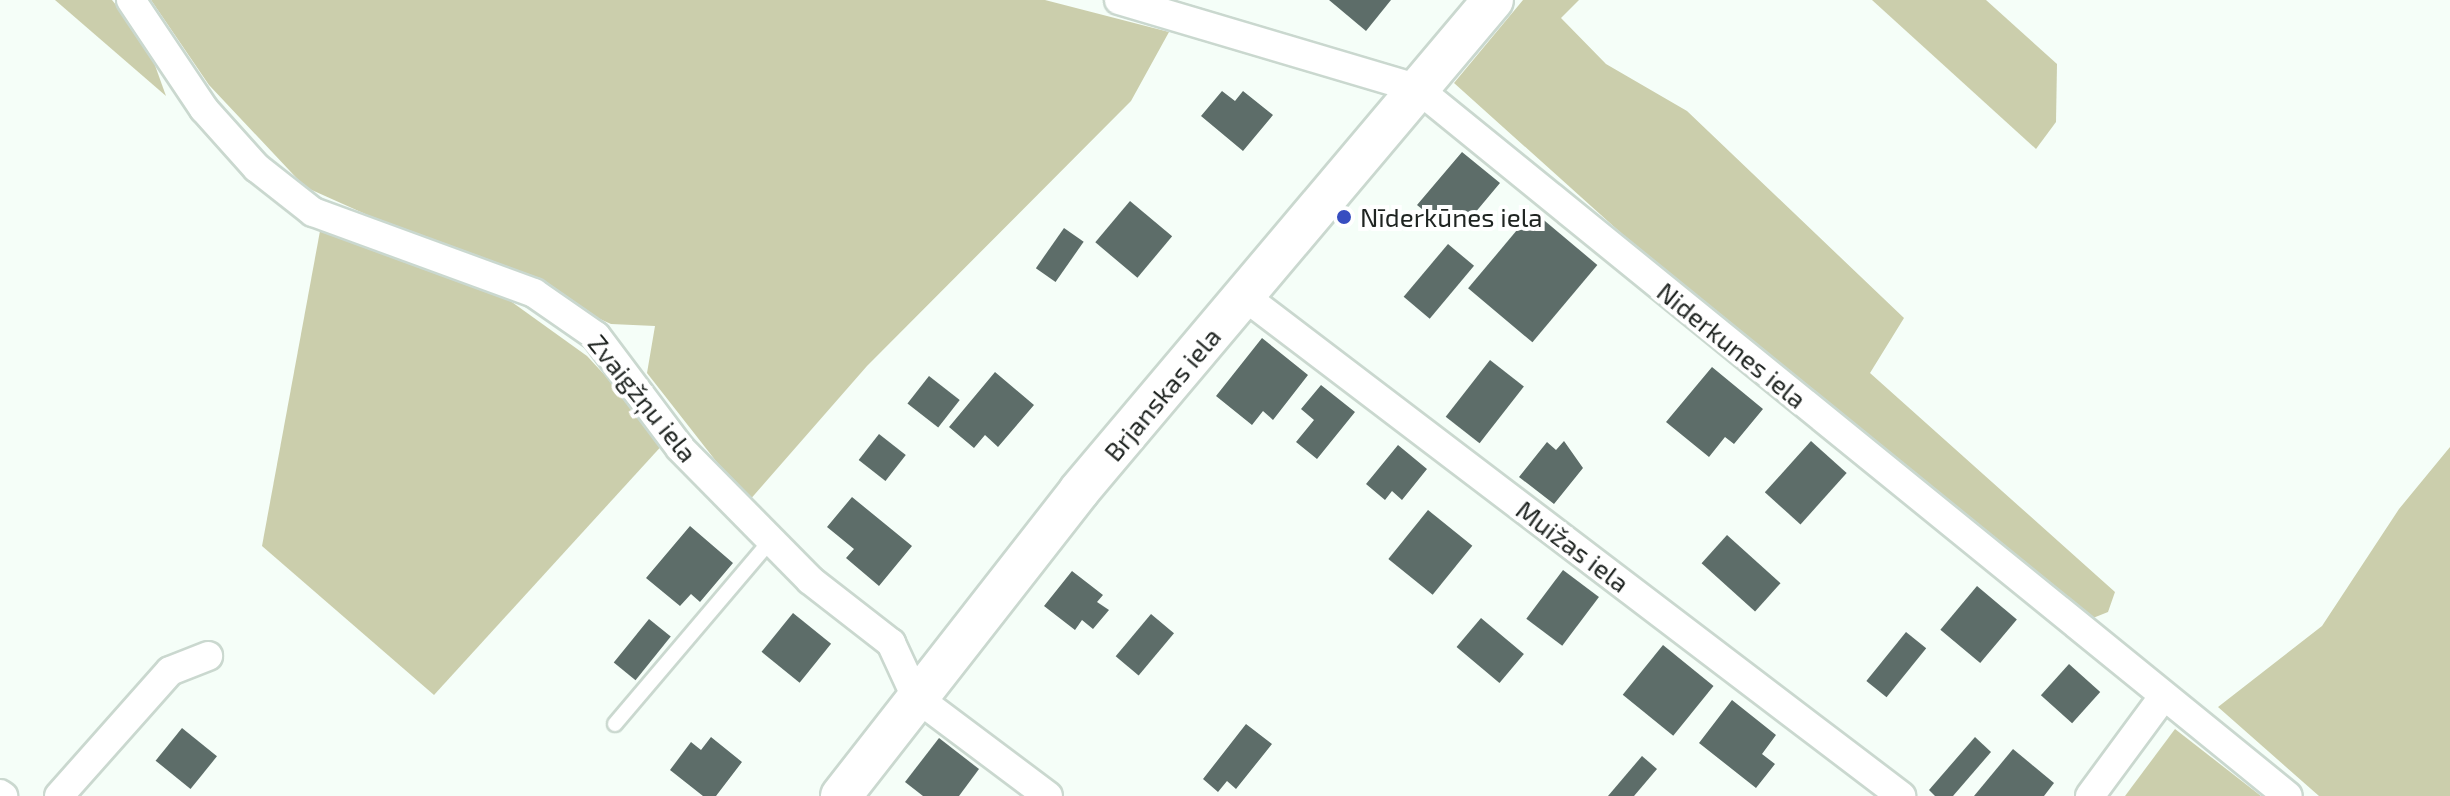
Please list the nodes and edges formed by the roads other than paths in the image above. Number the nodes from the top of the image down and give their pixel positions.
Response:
1 (131, 0) edge
2 (1119, 0) edge
3 (1493, 0) edge
4 (1417, 88) junction
5 (1244, 296) junction
6 (771, 540) junction
7 (208, 656) dead end
8 (916, 697) junction
9 (2163, 697) junction
10 (615, 724) dead end
11 (59, 796) edge
12 (841, 796) edge
13 (1048, 796) edge
14 (1901, 796) edge
15 (2090, 796) edge
16 (2288, 796) edge

1 - 6 street, Zvaigžņu iela
2 - 4 street, Niderkunes iela
3 - 4 main road, Brjanskas iela
4 - 5 main road, Brjanskas iela
4 - 9 street, Niderkunes iela
5 - 8 main road, Brjanskas iela
5 - 14 street, Muižas iela
6 - 8 street, Zvaigžņu iela
6 - 10 lane
7 - 11 street
8 - 12 main road, Brjanskas iela
8 - 13 street, Zvaigžņu iela
9 - 15 street
9 - 16 street, Niderkunes iela

